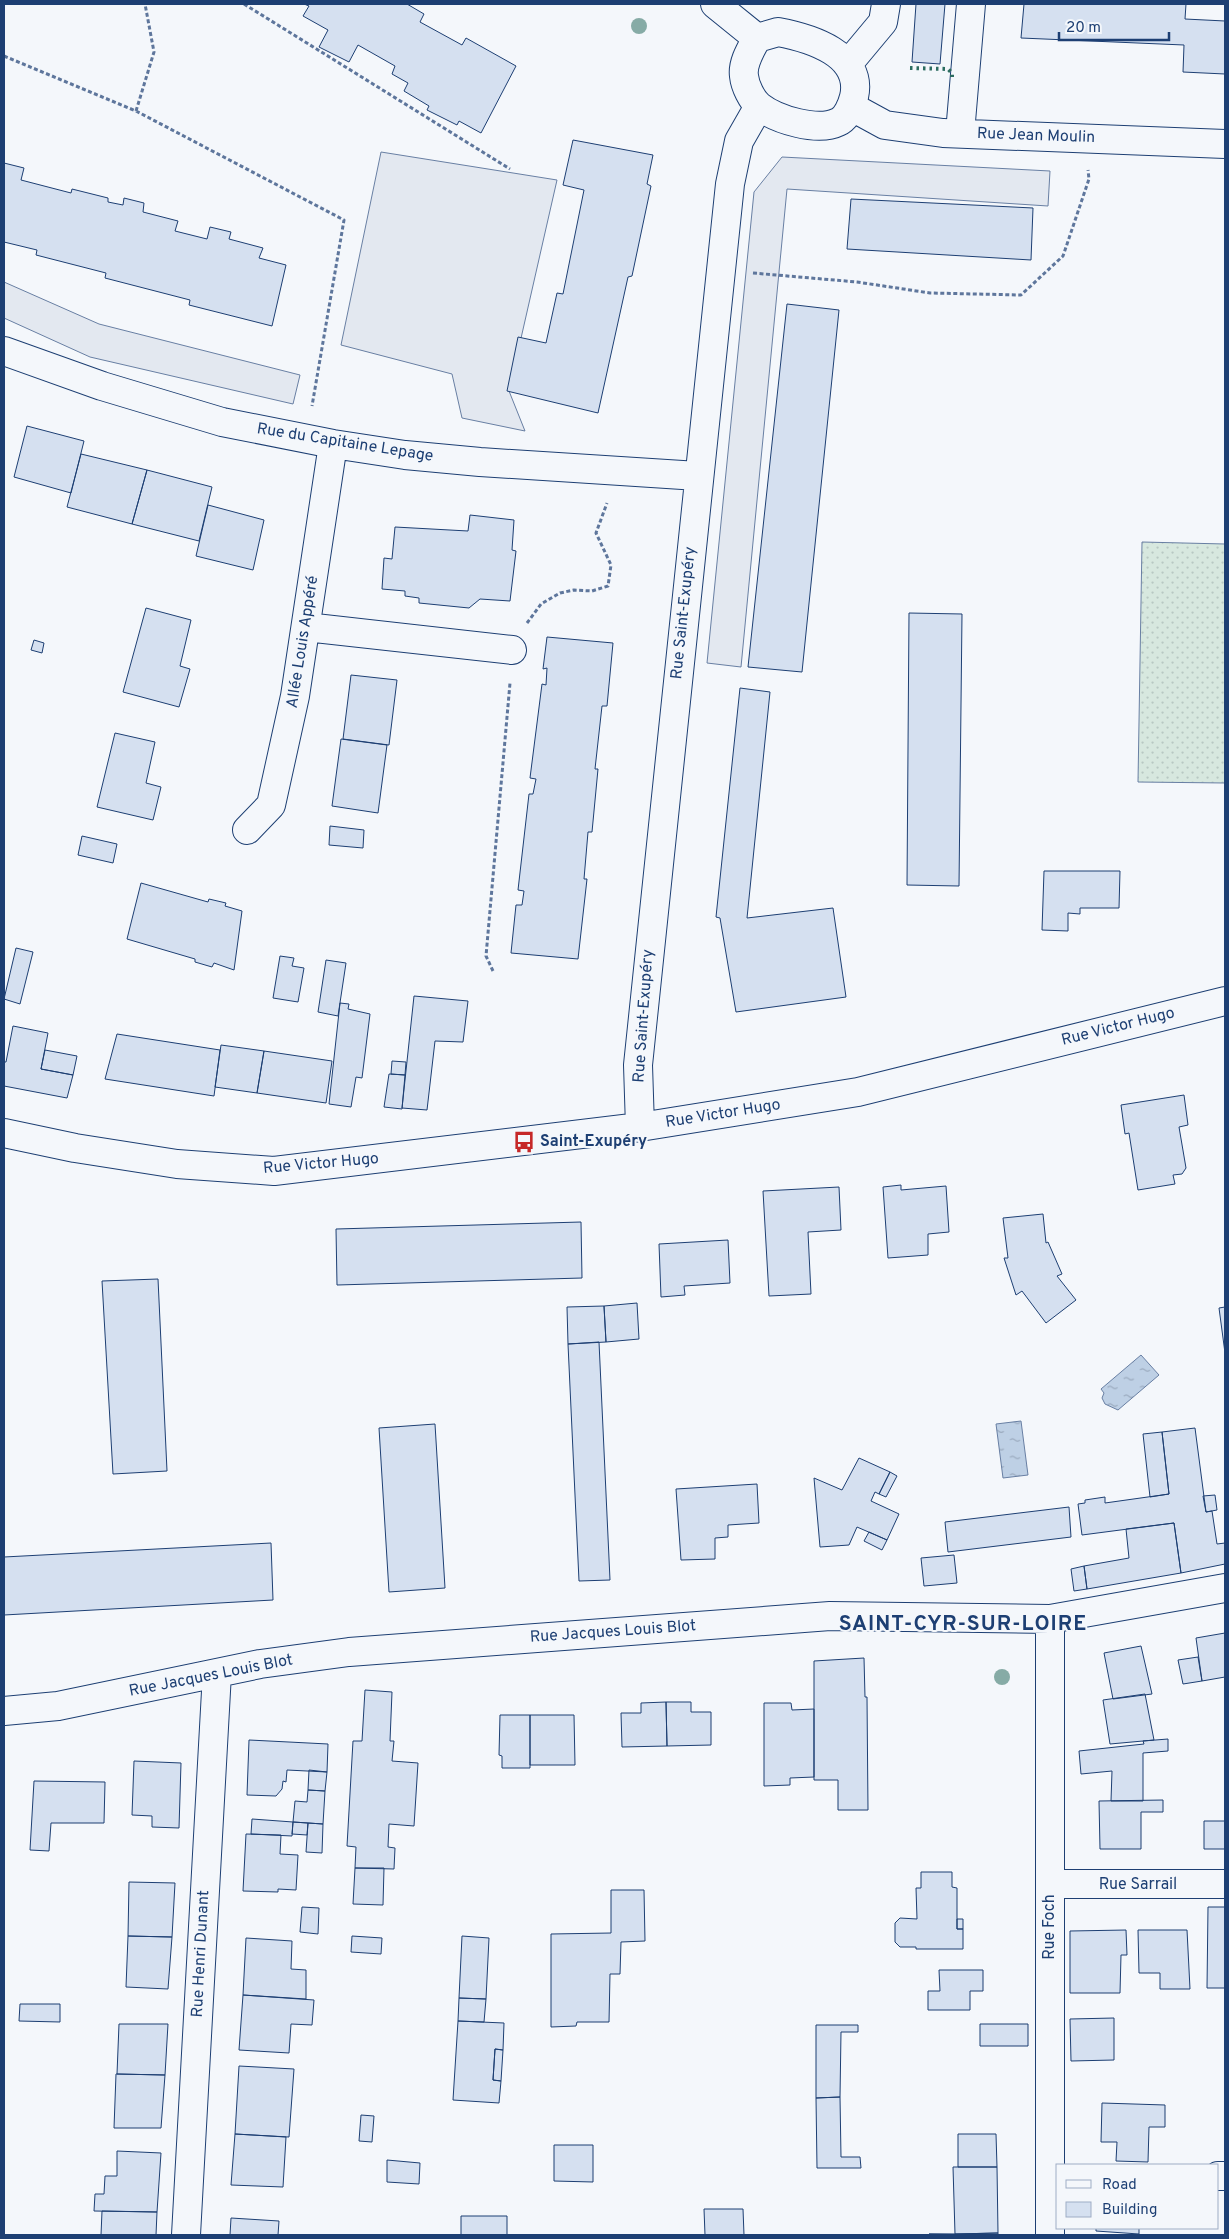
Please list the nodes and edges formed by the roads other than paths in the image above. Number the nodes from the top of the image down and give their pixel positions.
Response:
1 (715, 4) edge
2 (886, 4) edge
3 (971, 4) edge
4 (758, 38) junction
5 (848, 64) junction
6 (759, 106) junction
7 (852, 107) junction
8 (960, 133) junction
9 (1225, 144) edge
10 (4, 351) edge
11 (320, 442) junction
12 (698, 476) junction
13 (306, 627) junction
14 (512, 650) road end
15 (248, 830) dead end
16 (1225, 1001) edge
17 (640, 1127) junction
18 (4, 1133) edge
19 (1225, 1588) edge
20 (1050, 1619) junction
21 (217, 1674) junction
22 (4, 1711) edge
23 (1050, 1884) junction
24 (1225, 1884) edge
25 (1054, 2171) edge
26 (186, 2235) edge
27 (1050, 2235) edge

1 - 4 street
2 - 5 street
3 - 8 street
4 - 5 street
4 - 6 street
5 - 7 street
6 - 7 street
6 - 12 street, Rue Saint-Exupéry
7 - 8 street, Rue Jean Moulin
8 - 9 street, Rue Jean Moulin
10 - 11 street, Rue du Capitaine Lepage
11 - 12 street, Rue du Capitaine Lepage
11 - 13 street, Allée Louis Appéré
12 - 17 street, Rue Saint-Exupéry
13 - 14 street
13 - 15 street, Allée Louis Appéré
16 - 17 street, Rue Victor Hugo
17 - 18 street, Rue Victor Hugo
19 - 20 street, Rue Jacques Louis Blot
20 - 21 street, Rue Jacques Louis Blot
20 - 23 street, Rue Foch
21 - 22 street, Rue Jacques Louis Blot
21 - 26 street, Rue Henri Dunant
23 - 24 street, Rue Sarrail
23 - 25 street, Rue Foch
25 - 27 street, Rue Foch

